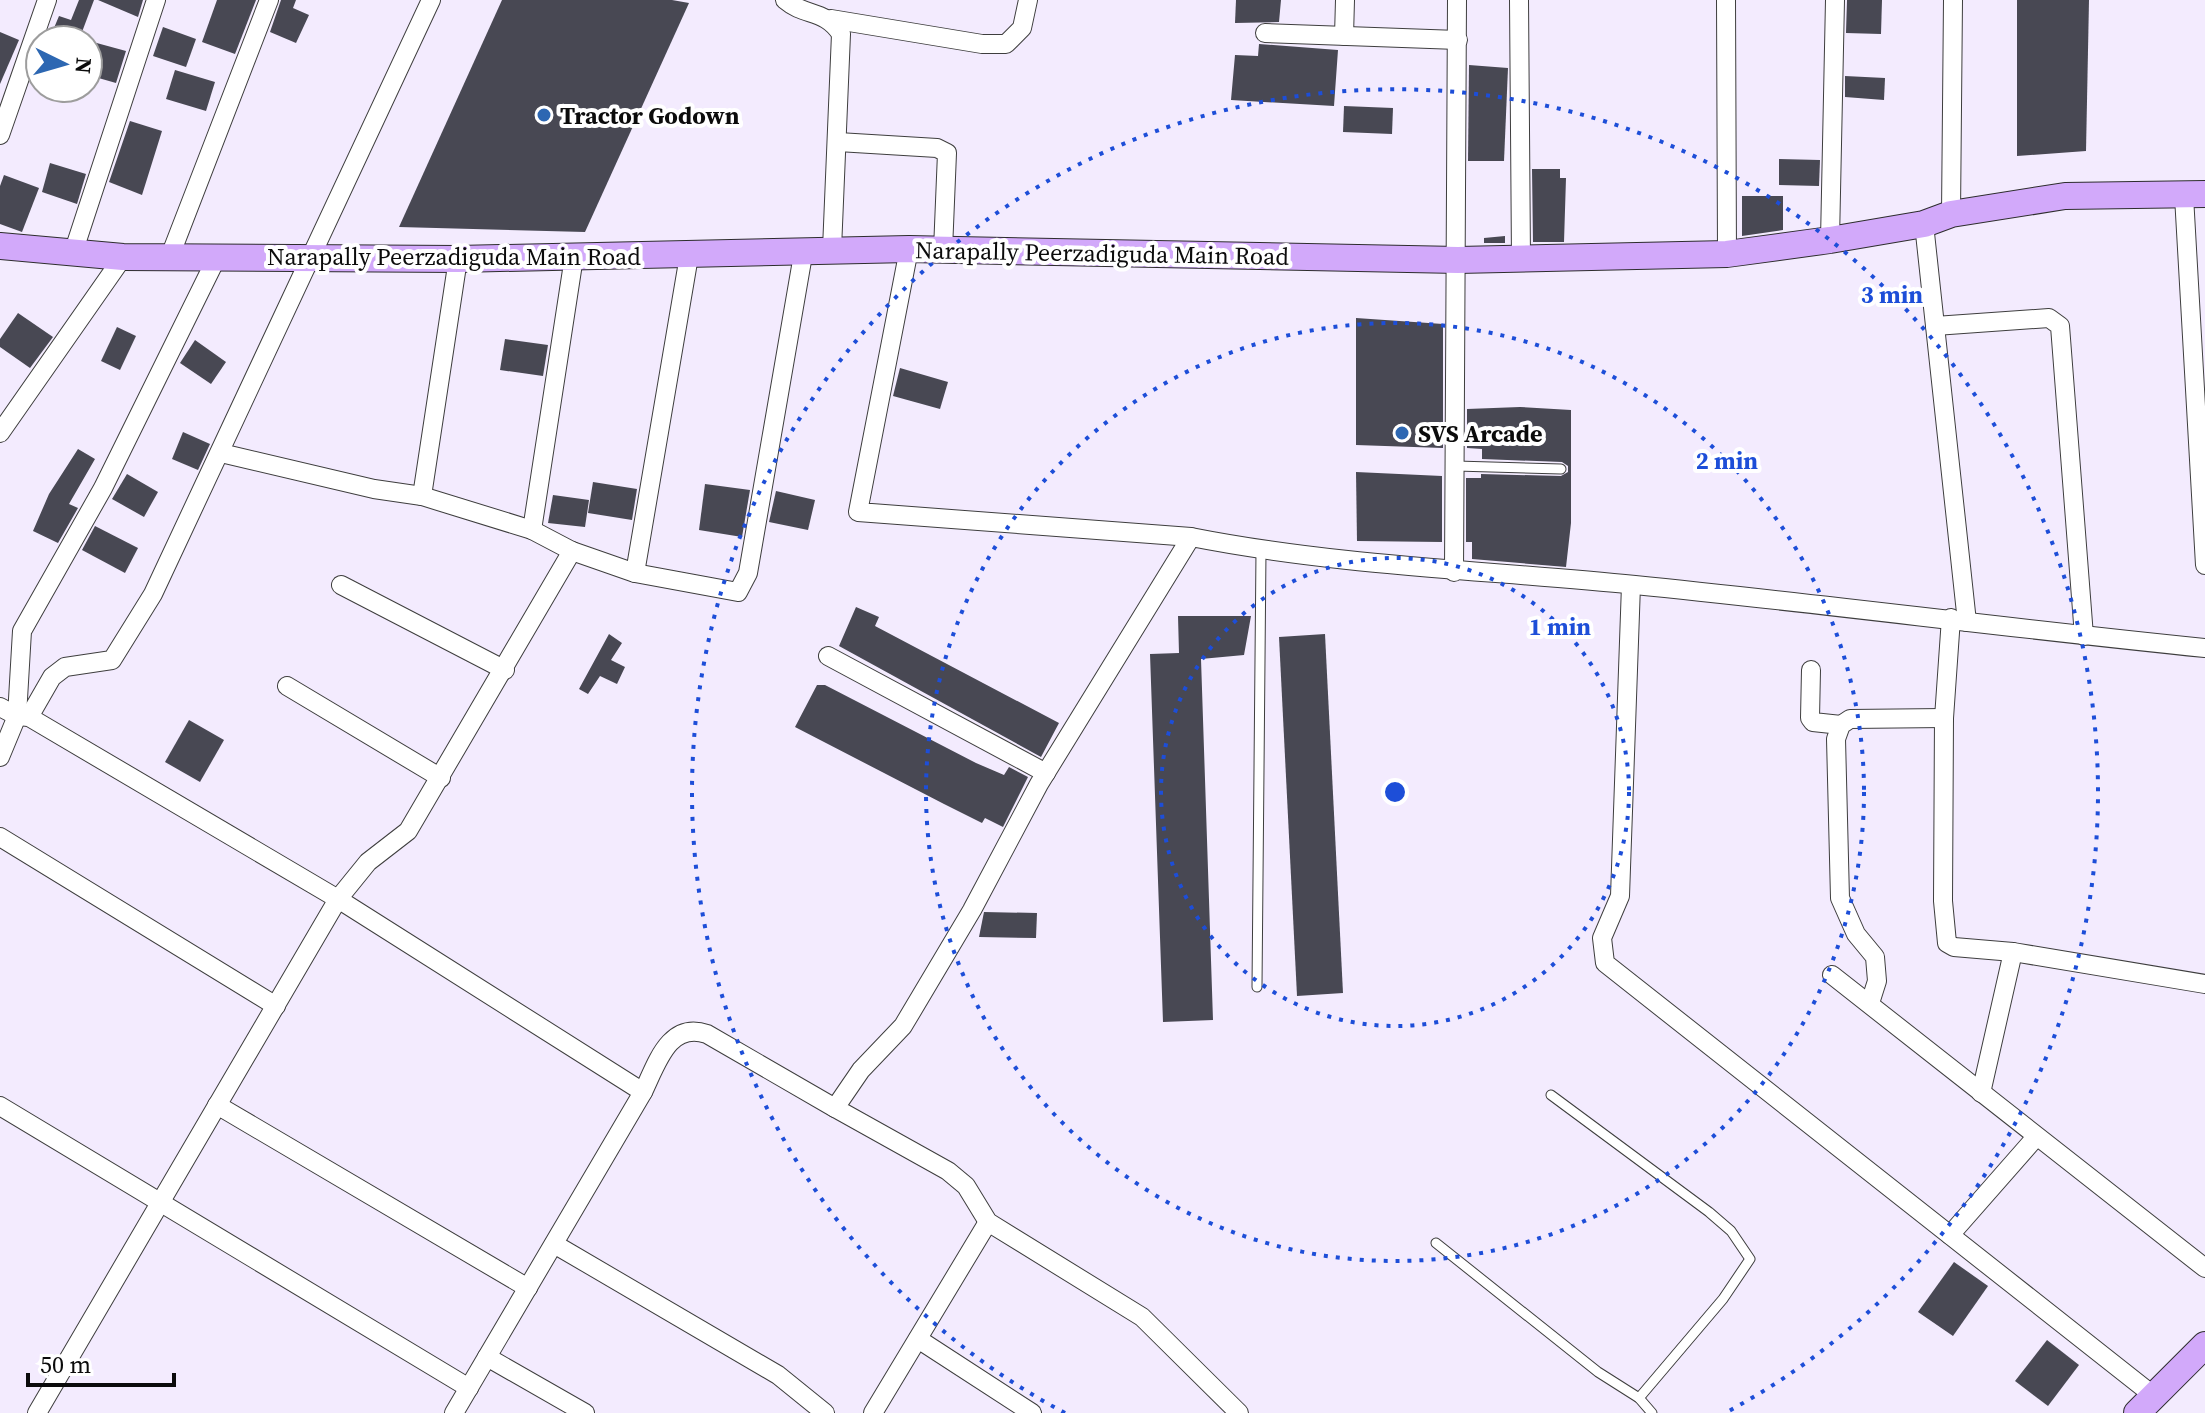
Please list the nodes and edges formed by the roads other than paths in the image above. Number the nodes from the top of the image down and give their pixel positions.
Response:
1 (47, 0) edge
2 (156, 0) edge
3 (269, 0) edge
4 (431, 0) edge
5 (785, 0) edge
6 (1028, 0) edge
7 (1345, 0) edge
8 (1457, 0) edge
9 (1519, 0) edge
10 (1726, 0) edge
11 (1835, 0) edge
12 (1953, 0) edge
13 (831, 19) junction
14 (1265, 33) dead end
15 (1344, 36) junction
16 (1458, 40) junction
17 (0, 135) edge
18 (838, 142) junction
19 (2198, 196) edge
20 (1951, 214) junction
21 (1924, 224) junction
22 (1830, 240) junction
23 (0, 246) edge
24 (804, 249) junction
25 (832, 249) junction
26 (909, 249) junction
27 (943, 250) junction
28 (73, 253) junction
29 (1727, 254) junction
30 (218, 255) junction
31 (170, 256) junction
32 (689, 256) junction
33 (123, 257) junction
34 (310, 257) junction
35 (574, 257) junction
36 (458, 259) junction
37 (1521, 259) junction
38 (1458, 260) junction
39 (1935, 326) junction
40 (0, 433) edge
41 (221, 453) junction
42 (1456, 466) junction
43 (1561, 469) dead end
44 (422, 496) junction
45 (532, 530) junction
46 (1191, 537) junction
47 (572, 551) junction
48 (1261, 551) junction
49 (2205, 565) edge
50 (1454, 572) junction
51 (635, 573) junction
52 (341, 585) dead end
53 (1631, 585) junction
54 (1959, 620) junction
55 (2084, 636) junction
56 (2205, 648) edge
57 (828, 656) dead end
58 (505, 670) junction
59 (1811, 670) dead end
60 (287, 686) dead end
61 (15, 713) edge
62 (1944, 718) junction
63 (1841, 725) junction
64 (0, 757) edge
65 (1046, 773) junction
66 (441, 778) junction
67 (0, 837) edge
68 (338, 899) junction
69 (2013, 952) junction
70 (1832, 975) dead end
71 (2205, 984) edge
72 (1257, 987) dead end
73 (1870, 1003) junction
74 (276, 1006) junction
75 (643, 1092) junction
76 (1981, 1093) junction
77 (1551, 1095) dead end
78 (217, 1105) junction
79 (0, 1106) edge
80 (835, 1108) junction
81 (2036, 1137) junction
82 (161, 1201) junction
83 (988, 1222) junction
84 (1950, 1235) junction
85 (1436, 1243) dead end
86 (554, 1244) junction
87 (2205, 1268) edge
88 (528, 1288) junction
89 (918, 1339) junction
90 (2205, 1345) edge
91 (487, 1357) junction
92 (469, 1388) junction
93 (1639, 1398) junction
94 (2146, 1404) edge
95 (41, 1411) edge
96 (454, 1413) edge
97 (585, 1413) edge
98 (825, 1413) edge
99 (873, 1413) edge
100 (1032, 1413) edge
101 (1239, 1413) edge
102 (1652, 1413) edge

1 - 17 street
2 - 28 street
3 - 31 street
4 - 34 street
5 - 13 street
6 - 13 street
7 - 15 street
8 - 16 street
9 - 37 street
10 - 29 street
11 - 22 street
12 - 20 street
13 - 18 street
14 - 15 street
15 - 16 street
16 - 38 street
18 - 25 street
18 - 27 street
19 - 20 street, Narapally Peerzadiguda Main Road
19 - 49 street
20 - 21 street, Narapally Peerzadiguda Main Road
21 - 22 street, Narapally Peerzadiguda Main Road
21 - 39 street
22 - 29 street, Narapally Peerzadiguda Main Road
23 - 28 street, Narapally Peerzadiguda Main Road
24 - 25 street, Narapally Peerzadiguda Main Road
24 - 32 street, Narapally Peerzadiguda Main Road
24 - 51 street
25 - 26 street, Narapally Peerzadiguda Main Road
26 - 27 street, Narapally Peerzadiguda Main Road
26 - 46 street
27 - 38 street, Narapally Peerzadiguda Main Road
28 - 33 street, Narapally Peerzadiguda Main Road
29 - 37 street, Narapally Peerzadiguda Main Road
30 - 31 street, Narapally Peerzadiguda Main Road
30 - 34 street, Narapally Peerzadiguda Main Road
30 - 61 street
31 - 33 street, Narapally Peerzadiguda Main Road
32 - 35 street, Narapally Peerzadiguda Main Road
32 - 51 street
33 - 40 street
34 - 36 street, Narapally Peerzadiguda Main Road
34 - 41 street
35 - 36 street, Narapally Peerzadiguda Main Road
35 - 45 street
36 - 44 street
37 - 38 street, Narapally Peerzadiguda Main Road
38 - 42 street
39 - 54 street
39 - 55 street
41 - 44 street
41 - 61 street
42 - 43 lane
42 - 50 street
44 - 45 street
45 - 47 street
46 - 48 street
46 - 65 street
47 - 51 street
47 - 58 street
48 - 50 street
48 - 72 lane
50 - 53 street
52 - 58 street
53 - 54 street
53 - 84 street
54 - 55 street
54 - 62 street
55 - 56 street
57 - 65 street
58 - 66 street
59 - 63 street
60 - 66 street
61 - 64 street
61 - 68 street
62 - 63 street
62 - 69 street
63 - 73 street
65 - 80 street
66 - 68 street
67 - 74 street
68 - 74 street
68 - 75 street
69 - 71 street
69 - 76 street
70 - 73 street
73 - 76 street
74 - 78 street
75 - 80 street
75 - 86 street
76 - 81 street
77 - 93 lane
78 - 82 street
78 - 88 street
79 - 82 street
80 - 83 street
81 - 84 street
81 - 87 street
82 - 92 street
82 - 95 street
83 - 89 street
83 - 101 street
84 - 94 street
85 - 93 lane
86 - 88 street
86 - 98 street
88 - 91 street
89 - 99 street
89 - 100 street
90 - 94 street
91 - 92 street
91 - 97 street
92 - 96 street
93 - 102 lane

